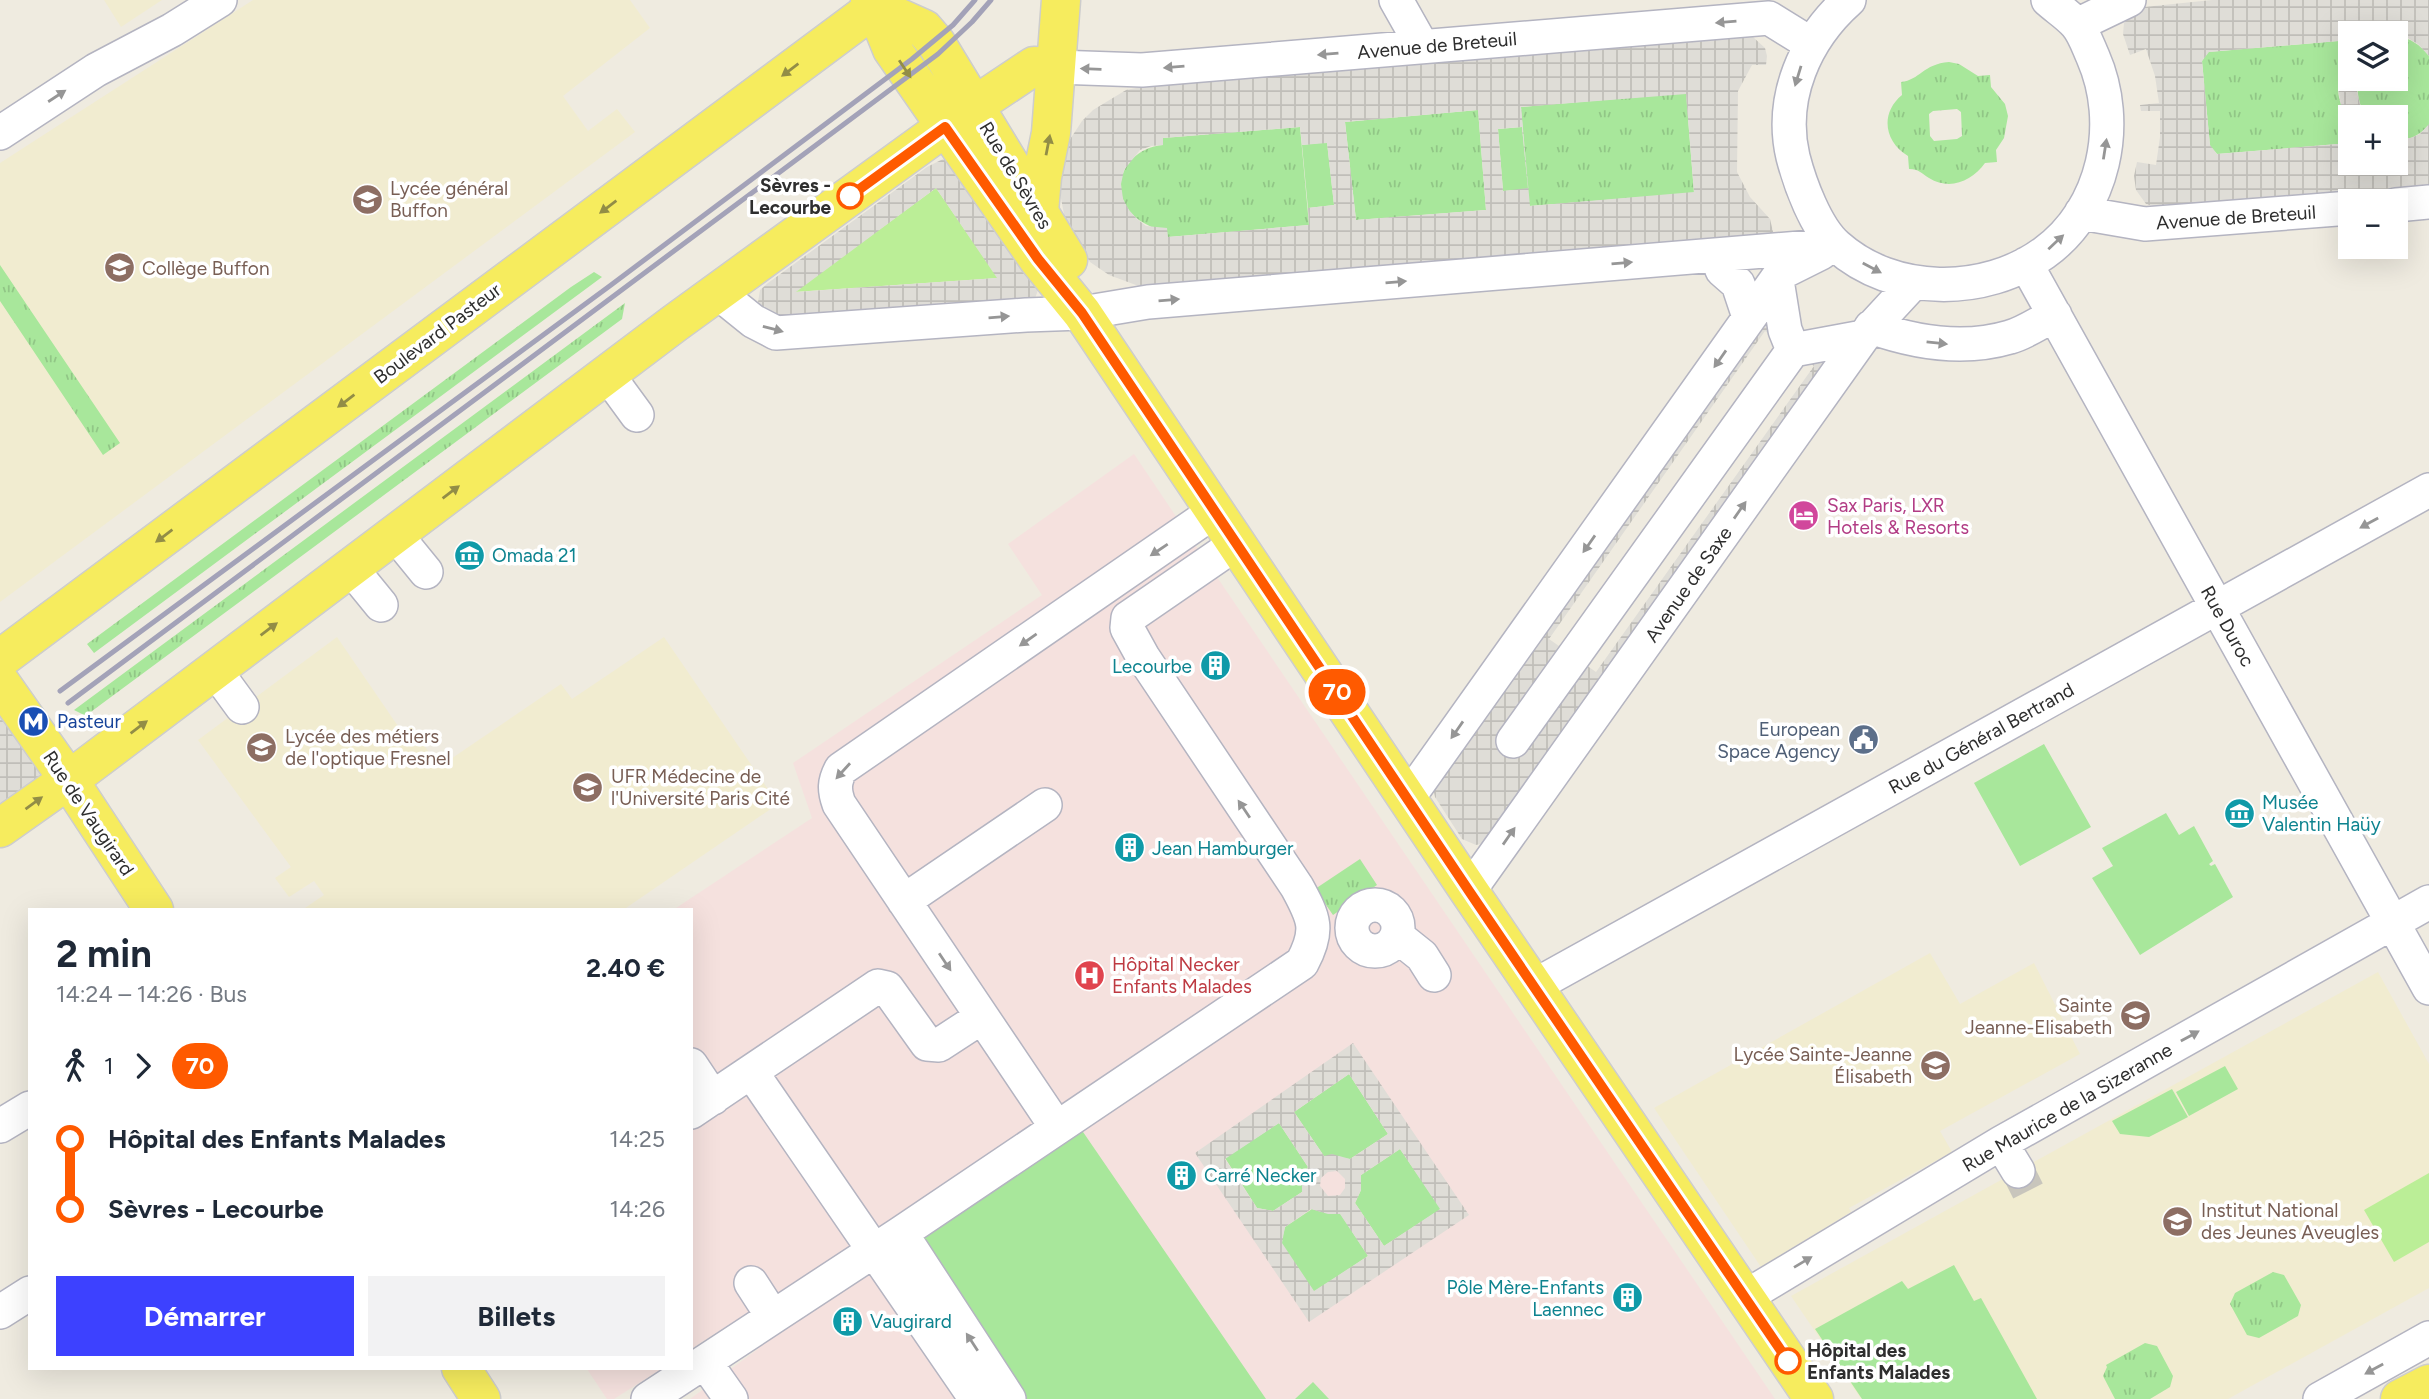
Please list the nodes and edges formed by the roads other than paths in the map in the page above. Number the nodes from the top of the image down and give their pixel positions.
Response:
1 (220, 0) edge
2 (1061, 0) edge
3 (1396, 0) edge
4 (1849, 0) edge
5 (2048, 0) edge
6 (2098, 0) edge
7 (2129, 0) edge
8 (877, 2) edge
9 (1774, 9) edge
10 (1641, 14) edge
11 (2077, 25) junction
12 (1811, 44) junction
13 (1422, 46) junction
14 (1056, 67) junction
15 (959, 116) junction
16 (0, 134) edge
17 (2429, 202) edge
18 (2408, 204) edge
19 (2338, 209) edge
20 (1039, 212) junction
21 (2081, 213) junction
22 (1836, 246) junction
23 (1717, 255) junction
24 (2026, 264) junction
25 (1777, 280) junction
26 (1913, 283) junction
27 (717, 292) junction
28 (1082, 313) junction
29 (2054, 315) junction
30 (1749, 317) junction
31 (1867, 332) junction
32 (1793, 350) junction
33 (607, 374) junction
34 (637, 415) dead end
35 (2429, 490) edge
36 (1215, 511) junction
37 (396, 534) junction
38 (1237, 543) junction
39 (350, 567) junction
40 (426, 572) dead end
41 (1084, 601) junction
42 (381, 604) dead end
43 (2218, 607) junction
44 (1128, 618) junction
45 (0, 659) edge
46 (215, 670) junction
47 (0, 682) edge
48 (242, 707) dead end
49 (1513, 741) dead end
50 (68, 779) junction
51 (1408, 798) junction
52 (1045, 805) dead end
53 (0, 828) edge
54 (1469, 891) junction
55 (904, 901) junction
56 (2429, 902) edge
57 (153, 908) edge
58 (2392, 922) junction
59 (1314, 930) junction
60 (1434, 975) dead end
61 (1534, 986) junction
62 (2429, 988) edge
63 (982, 1017) junction
64 (693, 1072) edge
65 (765, 1075) junction
66 (702, 1105) edge
67 (28, 1109) edge
68 (0, 1126) edge
69 (1057, 1128) junction
70 (2001, 1143) junction
71 (2018, 1171) tunnel mouth
72 (888, 1242) junction
73 (751, 1283) dead end
74 (28, 1294) edge
75 (1745, 1297) junction
76 (0, 1312) edge
77 (762, 1324) junction
78 (2429, 1338) edge
79 (705, 1362) junction
80 (462, 1370) edge
81 (693, 1370) edge
82 (693, 1370) edge
83 (2429, 1384) edge
84 (968, 1396) edge
85 (481, 1399) edge
86 (648, 1399) edge
87 (731, 1399) edge
88 (1009, 1399) edge
89 (1814, 1399) edge
90 (2320, 1399) edge
91 (2400, 1399) edge

16 -> 1 street
2 - 14 main road
3 - 13 street
4 - 12 street
5 - 11 street
6 - 11 street
7 - 11 street
8 -> 15 main road, Rue de Sèvres
8 - 15 main road, Rue de Sèvres
8 -> 45 main road, Boulevard Pasteur
9 -> 10 street, Avenue de Breteuil
9 - 12 street, Avenue de Breteuil
10 - 13 street, Avenue de Breteuil
21 -> 11 street
12 -> 22 street
13 -> 14 street, Avenue de Breteuil
14 - 15 main road
20 -> 14 main road
15 - 20 main road, Rue de Sèvres
15 - 27 main road
15 - 28 main road, Rue de Sèvres
17 - 18 street
19 - 21 street, Avenue de Breteuil
20 - 28 main road, Rue de Sèvres
24 -> 21 street
22 - 23 street
22 - 25 street
22 -> 26 street
28 -> 23 street
23 - 30 street
24 - 26 street
24 - 29 street, Rue Duroc
25 - 30 street
25 - 32 street
26 - 31 street, Avenue de Saxe
27 -> 28 street
27 - 33 main road
28 - 36 main road, Rue de Sèvres
31 -> 29 street
29 - 43 street, Rue Duroc
30 -> 51 street
31 - 32 street
54 -> 31 street, Avenue de Saxe
32 - 49 street
33 - 34 street
37 -> 33 main road
35 -> 43 street, Rue du Général Bertrand
36 - 38 main road, Rue de Sèvres
36 -> 41 street
37 - 39 main road
37 - 40 street
38 - 44 street
38 - 51 main road, Rue de Sèvres
39 - 42 street
46 -> 39 main road
41 - 44 street
41 -> 55 street
43 - 58 street, Rue Duroc
43 - 61 street, Rue du Général Bertrand
59 -> 44 street
46 - 48 street
50 -> 46 main road
47 - 50 main road, Rue de Vaugirard
53 -> 50 main road
50 - 57 main road, Rue de Vaugirard
51 - 54 main road, Rue de Sèvres
52 - 55 street
54 - 61 main road, Rue de Sèvres
55 -> 63 street
56 - 58 street, Rue Maurice de la Sizeranne
58 - 62 street, Rue Duroc
70 -> 58 street, Rue Maurice de la Sizeranne
59 - 60 street
59 - 69 street
61 - 75 main road, Rue de Sèvres
63 - 65 street
63 - 69 street
64 - 66 street
65 - 66 street
65 - 72 street
67 - 68 street
69 - 72 street
70 - 71 street
75 -> 70 street, Rue Maurice de la Sizeranne
72 - 77 street
72 - 84 street
88 -> 72 street
73 - 77 street
74 - 76 street
75 - 89 main road, Rue de Sèvres
77 - 79 street
78 -> 90 street
79 - 82 street
79 - 87 street
80 - 85 main road
81 - 86 street
83 - 91 main road

